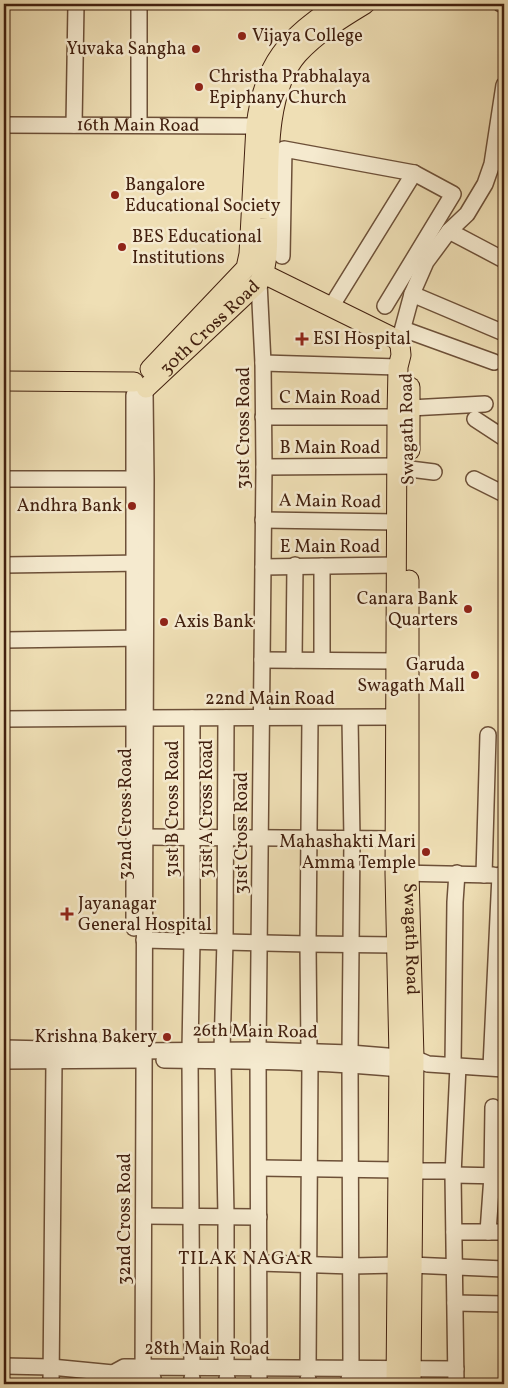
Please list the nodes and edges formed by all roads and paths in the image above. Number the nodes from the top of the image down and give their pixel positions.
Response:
1 (76, 4) edge
2 (139, 4) edge
3 (338, 4) edge
4 (365, 4) edge
5 (504, 85) edge
6 (503, 102) edge
7 (4, 125) edge
8 (74, 125) junction
9 (138, 125) junction
10 (263, 128) junction
11 (498, 166) edge
12 (414, 173) junction
13 (449, 231) junction
14 (282, 256) dead end
15 (504, 260) edge
16 (261, 278) junction
17 (412, 294) junction
18 (385, 306) dead end
19 (331, 307) junction
20 (504, 334) edge
21 (400, 348) junction
22 (494, 362) dead end
23 (263, 363) junction
24 (4, 381) edge
25 (139, 388) junction
26 (4, 394) edge
27 (485, 404) dead end
28 (403, 412) junction
29 (263, 417) junction
30 (475, 419) dead end
31 (504, 438) edge
32 (264, 467) junction
33 (404, 468) junction
34 (434, 472) dead end
35 (4, 478) edge
36 (140, 479) junction
37 (474, 479) dead end
38 (504, 494) edge
39 (263, 520) junction
40 (397, 522) junction
41 (140, 563) junction
42 (4, 564) edge
43 (295, 565) junction
44 (396, 565) junction
45 (263, 566) junction
46 (322, 566) junction
47 (140, 638) junction
48 (4, 640) edge
49 (262, 660) junction
50 (294, 660) junction
51 (322, 660) junction
52 (395, 661) junction
53 (394, 717) junction
54 (140, 718) junction
55 (192, 718) junction
56 (226, 718) junction
57 (262, 718) junction
58 (310, 718) junction
59 (350, 718) junction
60 (4, 719) edge
61 (488, 735) dead end
62 (145, 837) junction
63 (192, 838) junction
64 (226, 838) junction
65 (261, 838) junction
66 (309, 838) junction
67 (352, 839) junction
68 (395, 839) junction
69 (402, 873) junction
70 (457, 873) junction
71 (484, 875) junction
72 (502, 875) edge
73 (144, 940) junction
74 (192, 941) junction
75 (225, 941) junction
76 (260, 942) junction
77 (308, 944) junction
78 (351, 944) junction
79 (397, 945) junction
80 (4, 1048) edge
81 (139, 1055) junction
82 (190, 1055) junction
83 (222, 1055) junction
84 (259, 1055) junction
85 (309, 1057) junction
86 (350, 1058) junction
87 (54, 1061) junction
88 (4, 1062) edge
89 (411, 1064) junction
90 (456, 1066) junction
91 (498, 1068) edge
92 (493, 1107) dead end
93 (260, 1168) junction
94 (309, 1169) junction
95 (350, 1169) junction
96 (405, 1170) junction
97 (453, 1173) junction
98 (498, 1176) edge
99 (144, 1216) junction
100 (192, 1216) junction
101 (226, 1216) junction
102 (259, 1217) junction
103 (454, 1232) junction
104 (488, 1232) junction
105 (504, 1232) edge
106 (259, 1262) junction
107 (309, 1264) junction
108 (404, 1265) junction
109 (352, 1266) junction
110 (454, 1266) junction
111 (504, 1269) edge
112 (455, 1303) junction
113 (504, 1304) edge
114 (4, 1366) edge
115 (51, 1367) junction
116 (138, 1376) edge
117 (192, 1377) edge
118 (226, 1377) edge
119 (259, 1377) edge
120 (308, 1377) edge
121 (456, 1377) edge
122 (351, 1378) edge
123 (403, 1378) edge
124 (51, 1384) edge

1 - 8 street
2 - 9 street
3 - 10 main road, 30th Cross Road
4 - 10 main road, 30th Cross Road
5 - 6 street
6 - 11 street
7 - 8 street, 16th Main Road
8 - 9 street, 16th Main Road
9 - 10 street, 16th Main Road
10 - 16 main road, 30th Cross Road
10 - 25 main road, 30th Cross Road
11 - 13 street
12 - 14 street
12 - 18 street
12 - 19 street
13 - 15 street
13 - 17 street
16 - 19 main road
16 - 23 street, 31st Cross Road
16 - 25 main road, 30th Cross Road
17 - 20 street
17 - 21 street
19 - 21 main road
21 - 22 street
21 - 23 street
21 - 28 main road, Swagath Road
23 - 29 street, 31st Cross Road
24 - 25 main road
25 - 26 main road
25 - 36 street, 32nd Cross Road
27 - 28 street, C Main Road
28 - 29 street, C Main Road
28 - 33 main road, Swagath Road
29 - 32 street, 31st Cross Road
30 - 31 street
32 - 33 street, B Main Road
32 - 39 street, 31st Cross Road
33 - 34 street, B Main Road
33 - 40 main road, Swagath Road
33 - 69 main road, Swagath Road
35 - 36 street
36 - 41 street, 32nd Cross Road
37 - 38 street
39 - 40 street, A Main Road
39 - 45 street, 31st Cross Road
40 - 44 main road, Swagath Road
41 - 42 street
41 - 47 street, 32nd Cross Road
43 - 45 street, E Main Road
43 - 46 street, E Main Road
43 - 50 street
44 - 46 street, E Main Road
44 - 52 main road, Swagath Road
45 - 49 street, 31st Cross Road
46 - 51 street
47 - 48 street
47 - 54 street, 32nd Cross Road
49 - 50 street
49 - 57 street, 31st Cross Road
50 - 51 street
51 - 52 street
52 - 53 main road, Swagath Road
53 - 59 street, 22nd Main Road
53 - 68 main road, Swagath Road
54 - 55 street, 22nd Main Road
54 - 60 street, 22nd Main Road
54 - 62 street, 32nd Cross Road
54 - 81 street, 32nd Cross Road
55 - 56 street, 22nd Main Road
55 - 63 street, 31st B Cross Road
56 - 57 street, 22nd Main Road
56 - 64 street, 31st A Cross Road
57 - 58 street, 22nd Main Road
57 - 65 street, 31st Cross Road
58 - 59 street, 22nd Main Road
58 - 66 street
59 - 67 street
61 - 71 street
62 - 63 street
62 - 73 street, 32nd Cross Road
63 - 64 street
63 - 74 street, 31st B Cross Road
64 - 65 street
64 - 75 street, 31st A Cross Road
65 - 66 street
65 - 76 street, 31st Cross Road
66 - 67 street
66 - 77 street
67 - 68 street
67 - 78 street
68 - 69 main road, Swagath Road
69 - 70 street
69 - 79 main road, Swagath Road
69 - 89 main road, Swagath Road
70 - 71 street
70 - 90 street
71 - 72 street
72 - 91 street
73 - 74 street
73 - 81 street, 32nd Cross Road
74 - 75 street
74 - 82 street, 31st B Cross Road
75 - 76 street
75 - 83 street, 31st A Cross Road
76 - 77 street
76 - 84 street, 31st Cross Road
77 - 78 street
77 - 85 street
78 - 79 street
78 - 86 street
79 - 89 main road, Swagath Road
80 - 81 street, 26th Main Road
81 - 82 street, 26th Main Road
81 - 87 street, 26th Main Road
81 - 99 street, 32nd Cross Road
81 - 116 street, 32nd Cross Road
82 - 83 street, 26th Main Road
82 - 100 street, 31st B Cross Road
83 - 84 street, 26th Main Road
83 - 101 street, 31st A Cross Road
84 - 85 street, 26th Main Road
84 - 93 street, 31st Cross Road
85 - 86 street, 26th Main Road
85 - 94 street
86 - 89 street, 26th Main Road
86 - 95 street
87 - 88 street, 26th Main Road
87 - 115 street
89 - 90 street, 26th Main Road
89 - 96 main road, Swagath Road
90 - 91 street, 26th Main Road
90 - 97 street
92 - 98 street
93 - 94 street
93 - 102 street, 31st Cross Road
94 - 95 street
94 - 107 street
95 - 96 street
95 - 109 street
96 - 97 street
96 - 108 main road, Swagath Road
97 - 98 street
97 - 103 street
98 - 104 street
99 - 100 street
99 - 116 street, 32nd Cross Road
100 - 101 street
100 - 117 street, 31st B Cross Road
101 - 102 street
101 - 118 street, 31st A Cross Road
102 - 106 street, 31st Cross Road
103 - 104 street
103 - 110 street
104 - 105 street
106 - 107 street
106 - 119 street, 31st Cross Road
107 - 109 street
107 - 120 street
108 - 109 street
108 - 110 street
108 - 123 main road, Swagath Road
109 - 122 street
110 - 111 street
110 - 112 street
112 - 113 street
112 - 121 street
114 - 115 street, 28th Main Road
115 - 116 street, 28th Main Road
115 - 124 street
116 - 117 street, 28th Main Road
117 - 118 street, 28th Main Road
118 - 119 street, 28th Main Road
119 - 120 street, 28th Main Road
120 - 122 street, 28th Main Road
121 - 123 street
122 - 123 street

